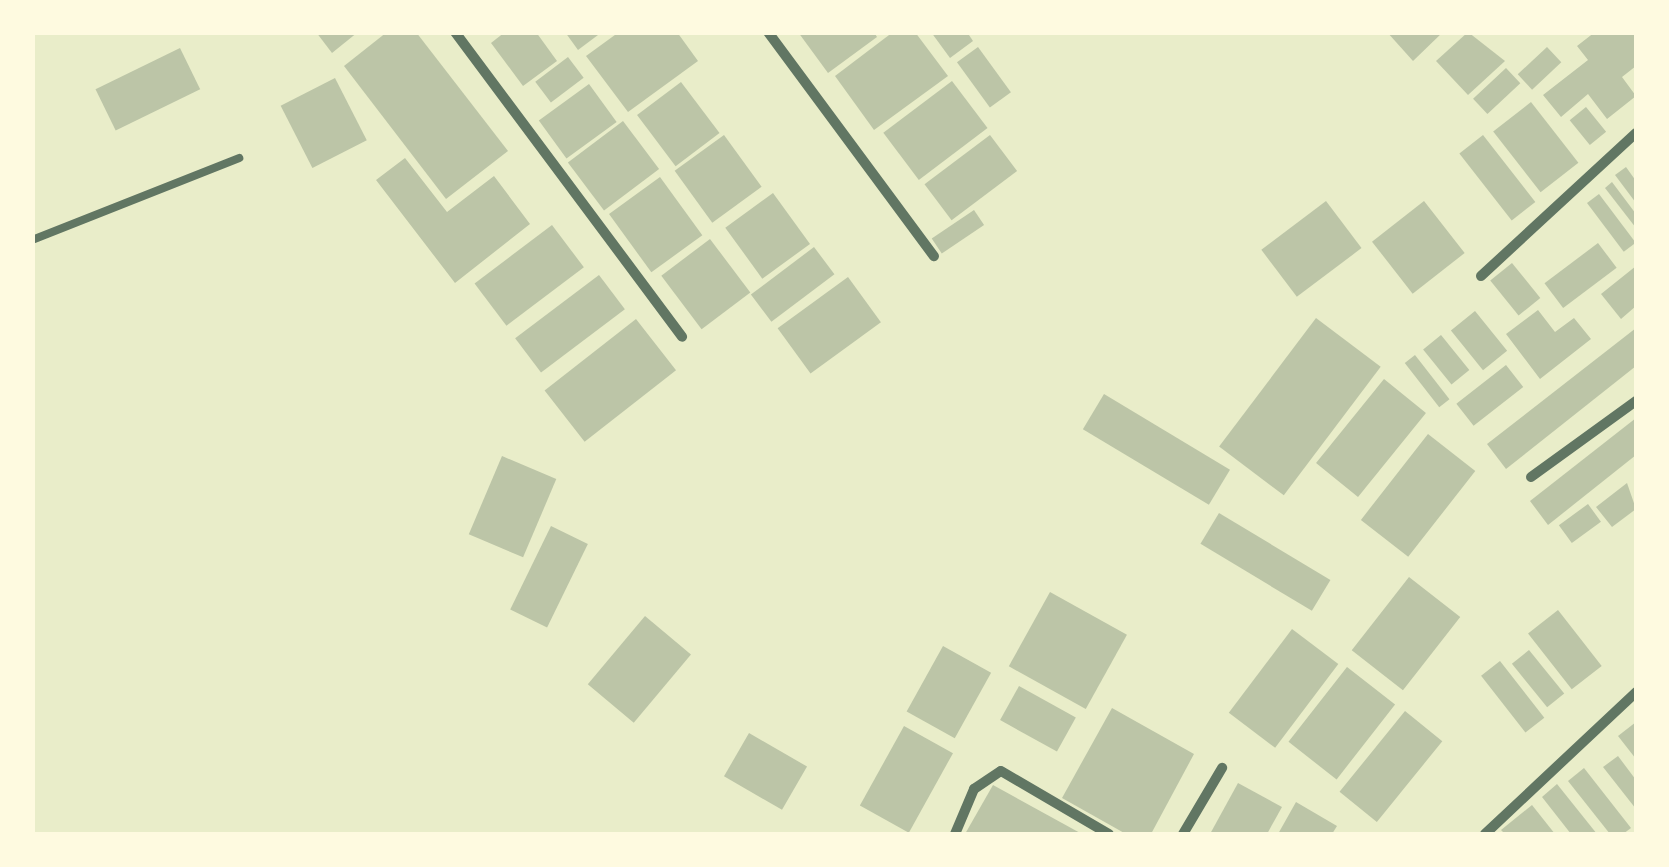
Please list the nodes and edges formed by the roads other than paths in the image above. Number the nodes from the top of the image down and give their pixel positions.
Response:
1 (454, 32) edge
2 (768, 32) edge
3 (1636, 133) edge
4 (239, 158) dead end
5 (32, 240) edge
6 (934, 256) dead end
7 (1481, 276) dead end
8 (682, 337) dead end
9 (1636, 401) edge
10 (1530, 478) dead end
11 (1636, 692) edge
12 (1222, 768) dead end
13 (955, 834) edge
14 (1109, 834) edge
15 (1183, 834) edge
16 (1485, 834) edge

1 - 8 street
2 - 6 street
3 - 7 street
4 - 5 lane
9 - 10 street
11 - 16 street
12 - 15 street
13 - 14 street

